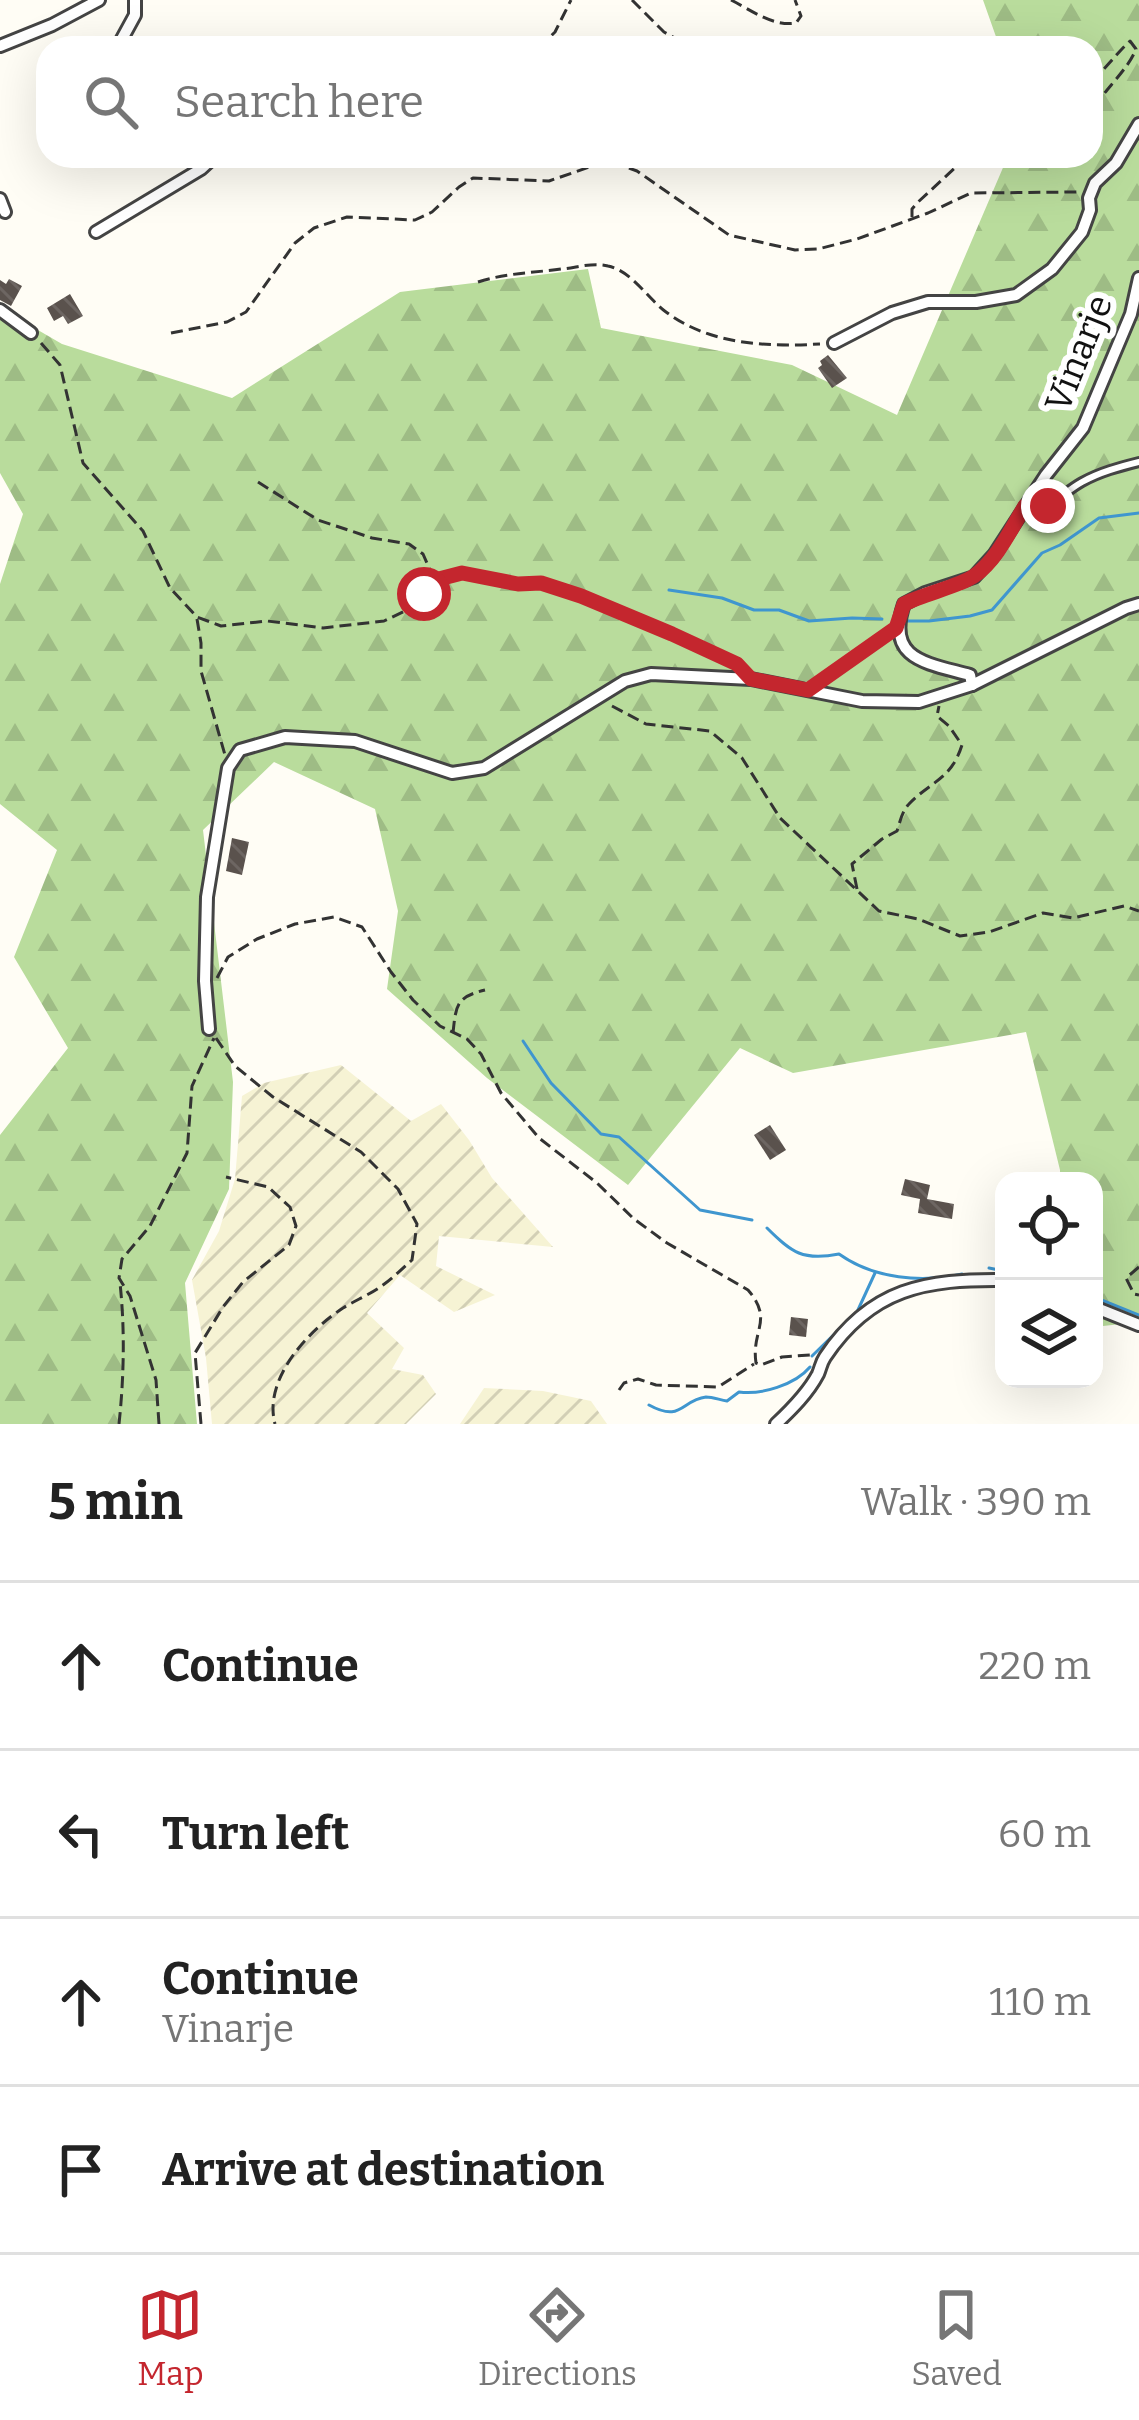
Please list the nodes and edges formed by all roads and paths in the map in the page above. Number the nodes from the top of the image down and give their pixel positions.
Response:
1 (100, 0) edge
2 (135, 0) edge
3 (571, 0) edge
4 (632, 0) edge
5 (731, 0) edge
6 (795, 0) edge
7 (1139, 34) edge
8 (123, 36) edge
9 (551, 36) edge
10 (671, 36) edge
11 (1130, 41) junction
12 (0, 46) edge
13 (1103, 69) edge
14 (1103, 96) edge
15 (1139, 124) edge
16 (199, 168) edge
17 (586, 168) edge
18 (625, 168) edge
19 (955, 168) edge
20 (1087, 196) junction
21 (0, 199) edge
22 (5, 212) dead end
23 (913, 218) junction
24 (96, 232) dead end
25 (1139, 278) edge
26 (478, 282) dead end
27 (0, 310) edge
28 (171, 332) dead end
29 (32, 333) joint
30 (834, 343) joint
31 (1139, 462) edge
32 (258, 482) dead end
33 (1025, 506) junction
34 (435, 580) junction
35 (1139, 604) edge
36 (196, 617) junction
37 (896, 628) junction
38 (751, 679) junction
39 (972, 685) junction
40 (808, 690) junction
41 (952, 694) junction
42 (597, 698) junction
43 (227, 768) junction
44 (858, 890) junction
45 (1139, 911) edge
46 (485, 990) dead end
47 (216, 994) dead end
48 (212, 1033) junction
49 (452, 1034) junction
50 (226, 1177) dead end
51 (1139, 1267) edge
52 (119, 1278) junction
53 (995, 1280) edge
54 (1139, 1295) edge
55 (1103, 1310) edge
56 (1139, 1325) edge
57 (824, 1358) junction
58 (756, 1363) junction
59 (619, 1390) dead end
60 (119, 1424) edge
61 (159, 1424) edge
62 (201, 1424) edge
63 (275, 1424) edge
64 (776, 1424) edge

1 - 12 street
2 - 8 street
3 - 9 path
4 - 10 path
5 - 6 path
7 - 11 path
11 - 13 path
11 - 14 path
15 - 20 street
16 - 24 street
17 - 28 path
18 - 23 path
19 - 23 path
20 - 23 path
20 - 30 street
21 - 22 street
25 - 33 street, Vinarje
26 - 30 path
27 - 29 street
29 - 36 path
31 - 33 lane
32 - 34 path
33 - 37 street, Vinarje
34 - 36 path
34 - 38 path
35 - 39 street
36 - 43 path
37 - 39 street
37 - 40 path
38 - 40 street
38 - 42 street
39 - 41 street
40 - 41 street
41 - 44 path
42 - 43 street
42 - 44 path
43 - 48 street
44 - 45 path
46 - 49 path
47 - 49 path
48 - 52 path
48 - 63 path
49 - 58 path
50 - 62 path
51 - 54 path
52 - 60 path
52 - 61 path
53 - 57 street
55 - 56 street
57 - 58 path
57 - 64 street
58 - 59 path

